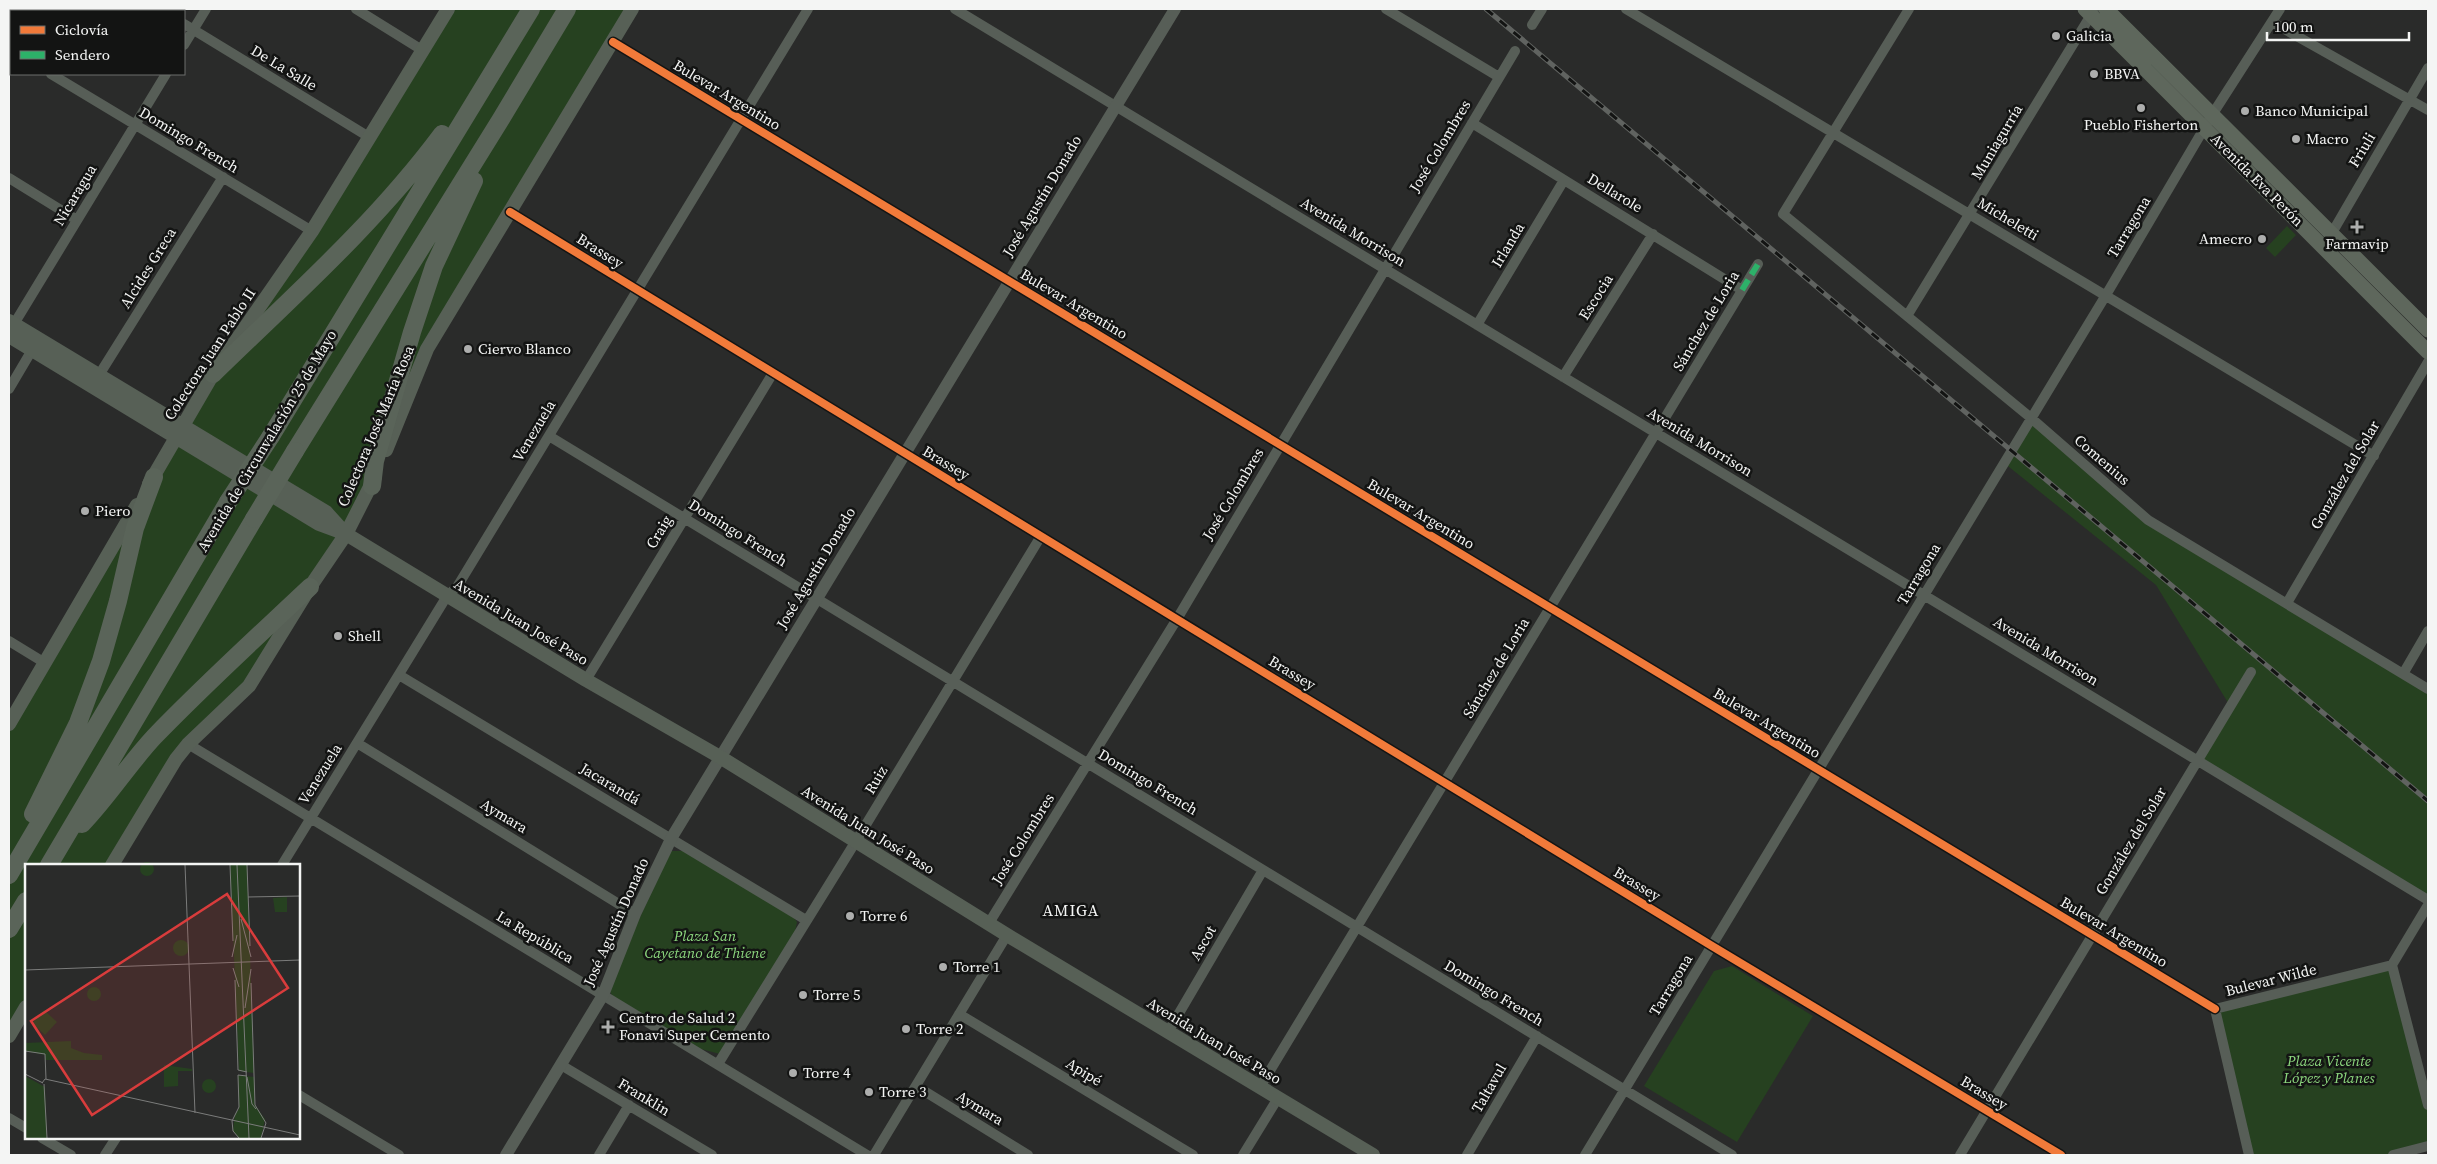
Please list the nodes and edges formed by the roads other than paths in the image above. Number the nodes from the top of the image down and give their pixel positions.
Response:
1 (206, 9) edge
2 (356, 9) edge
3 (448, 9) edge
4 (531, 9) edge
5 (567, 9) edge
6 (632, 9) edge
7 (808, 9) edge
8 (955, 9) edge
9 (1174, 9) edge
10 (1386, 9) edge
11 (1542, 9) edge
12 (1626, 9) edge
13 (1909, 9) edge
14 (2106, 9) edge
15 (2280, 9) edge
16 (2090, 11) edge
17 (2272, 22) junction
18 (185, 25) edge
19 (1532, 25) dead end
20 (193, 30) junction
21 (613, 42) junction
22 (185, 43) edge
23 (422, 50) junction
24 (1515, 51) dead end
25 (503, 54) junction
26 (2428, 68) edge
27 (53, 75) edge
28 (165, 75) edge
29 (1498, 77) junction
30 (2410, 99) junction
31 (1116, 106) junction
32 (2428, 110) edge
33 (501, 119) junction
34 (740, 119) junction
35 (2208, 122) junction
36 (1472, 123) junction
37 (135, 125) junction
38 (1833, 132) junction
39 (370, 137) junction
40 (223, 177) junction
41 (9, 178) edge
42 (1564, 180) junction
43 (510, 212) junction
44 (1971, 215) junction
45 (77, 220) junction
46 (312, 231) junction
47 (2330, 233) junction
48 (1653, 234) junction
49 (2324, 248) junction
50 (1758, 264) dead end
51 (1385, 269) junction
52 (1009, 281) junction
53 (636, 290) junction
54 (1742, 290) junction
55 (2106, 295) junction
56 (1907, 316) junction
57 (1477, 324) junction
58 (10, 328) edge
59 (2428, 330) edge
60 (32, 350) junction
61 (2428, 352) edge
62 (2428, 362) edge
63 (772, 373) junction
64 (213, 374) junction
65 (99, 375) junction
66 (1563, 377) junction
67 (9, 389) edge
68 (2031, 418) junction
69 (179, 431) junction
70 (1656, 433) junction
71 (549, 436) junction
72 (1280, 445) junction
73 (904, 454) junction
74 (2374, 456) junction
75 (154, 477) junction
76 (372, 486) junction
77 (685, 518) junction
78 (346, 534) junction
79 (1041, 536) junction
80 (310, 587) junction
81 (1924, 595) junction
82 (447, 596) junction
83 (816, 600) junction
84 (2287, 604) junction
85 (1550, 608) junction
86 (1176, 618) junction
87 (2428, 631) edge
88 (9, 641) edge
89 (45, 663) junction
90 (2251, 672) dead end
91 (2403, 674) junction
92 (398, 675) junction
93 (586, 680) junction
94 (954, 681) junction
95 (2428, 689) edge
96 (9, 724) edge
97 (357, 743) junction
98 (188, 744) junction
99 (720, 758) junction
100 (2197, 760) junction
101 (1088, 763) junction
102 (1818, 770) junction
103 (1445, 782) junction
104 (310, 818) junction
105 (672, 837) junction
106 (856, 841) junction
107 (62, 844) junction
108 (50, 864) edge
109 (113, 864) edge
110 (283, 864) edge
111 (1263, 870) junction
112 (12, 871) edge
113 (2428, 900) edge
114 (25, 903) edge
115 (2428, 905) edge
116 (636, 914) junction
117 (806, 920) junction
118 (989, 923) junction
119 (1357, 927) junction
120 (9, 929) edge
121 (1007, 935) junction
122 (2092, 935) junction
123 (1712, 946) junction
124 (2392, 965) junction
125 (602, 995) junction
126 (25, 1008) edge
127 (2214, 1009) junction
128 (959, 1014) junction
129 (1168, 1032) junction
130 (9, 1036) edge
131 (1537, 1036) junction
132 (561, 1064) junction
133 (718, 1064) junction
134 (916, 1086) junction
135 (1260, 1087) junction
136 (1625, 1090) junction
137 (300, 1096) edge
138 (1278, 1098) junction
139 (2428, 1105) edge
140 (629, 1106) junction
141 (1987, 1111) junction
142 (9, 1118) edge
143 (25, 1127) edge
144 (44, 1139) edge
145 (115, 1139) edge
146 (2428, 1146) edge
147 (694, 1151) edge
148 (1714, 1151) edge
149 (71, 1155) edge
150 (105, 1155) edge
151 (399, 1155) edge
152 (506, 1155) edge
153 (600, 1155) edge
154 (712, 1155) edge
155 (867, 1155) edge
156 (874, 1155) edge
157 (1028, 1155) edge
158 (1193, 1155) edge
159 (1243, 1155) edge
160 (1373, 1155) edge
161 (1467, 1155) edge
162 (1585, 1155) edge
163 (1732, 1155) edge
164 (1960, 1155) edge
165 (2061, 1155) edge
166 (2249, 1155) edge
167 (2393, 1155) edge

1 - 20 street
2 - 23 street
3 - 23 main road, Colectora Juan Pablo II
4 - 25 highway, Avenida de Circunvalación 25 de Mayo
5 - 33 highway, Avenida de Circunvalación 25 de Mayo
6 - 21 main road, Colectora José María Rosa
7 - 34 street, Venezuela
8 - 31 street, Avenida Morrison
9 - 31 street, José Agustín Donado
10 - 29 street
11 - 19 street
12 - 38 street, Micheletti
13 - 38 street
14 - 35 main road, Avenida Eva Perón
15 - 17 street, Tarragona
16 - 35 main road, Avenida Eva Perón
16 - 44 street, Muniagurría
17 - 30 street
17 - 35 street, Tarragona
18 - 20 street, De La Salle
20 - 22 street
20 - 39 street, De La Salle
21 - 34 street, Bulevar Argentino
21 - 43 main road, Colectora José María Rosa
23 - 39 main road, Colectora Juan Pablo II
24 - 29 street, José Colombres
25 - 64 highway
25 - 112 highway, Avenida de Circunvalación 25 de Mayo, bridge
26 - 30 street, Friuli
27 - 37 street, Domingo French
28 - 37 street, Nicaragua
29 - 36 street, José Colombres
30 - 32 street
30 - 47 street, Friuli
31 - 51 street, Avenida Morrison
31 - 52 street, José Agustín Donado
33 - 76 highway
33 - 107 highway, Avenida de Circunvalación 25 de Mayo, bridge
34 - 52 street, Bulevar Argentino
34 - 53 street, Venezuela
35 - 47 main road, Avenida Eva Perón
35 - 49 main road, Avenida Eva Perón
35 - 55 street, Tarragona
36 - 42 street, Dellarole
36 - 51 street, José Colombres
37 - 40 street, Domingo French
37 - 45 street, Nicaragua
38 - 44 street, Micheletti
38 - 56 street, Comenius
39 - 46 main road, Colectora Juan Pablo II
40 - 46 street, Domingo French
40 - 65 street, Alcides Greca
41 - 45 street
42 - 48 street, Dellarole
42 - 57 street, Irlanda
43 - 53 street, Brassey
43 - 76 main road, Colectora José María Rosa
44 - 55 street, Micheletti
44 - 56 street, Muniagurría
45 - 58 street, Nicaragua
46 - 64 main road, Colectora Juan Pablo II
47 - 49 street, Friuli
47 - 59 main road, Avenida Eva Perón
48 - 54 street, Dellarole
48 - 66 street, Escocia
49 - 61 main road, Avenida Eva Perón
50 - 54 street, Sánchez de Loria
51 - 57 street, Avenida Morrison
51 - 72 street, José Colombres
52 - 72 street, Bulevar Argentino
52 - 73 street, José Agustín Donado
53 - 63 street, Brassey
53 - 71 street, Venezuela
54 - 70 street, Sánchez de Loria
55 - 68 street, Tarragona
55 - 74 street, Micheletti
56 - 68 street, Comenius
57 - 66 street, Avenida Morrison
58 - 60 main road, Avenida Juan José Paso
58 - 65 main road, Avenida Juan José Paso
60 - 67 street
60 - 69 main road, Avenida Juan José Paso
62 - 74 street, González del Solar
63 - 73 street, Brassey
63 - 77 street, Craig
64 - 69 main road, Colectora Juan Pablo II
65 - 69 main road, Avenida Juan José Paso
66 - 70 street, Avenida Morrison
68 - 81 street, Tarragona
68 - 84 street, Comenius
69 - 75 main road, Colectora Juan Pablo II
69 - 78 main road, Avenida Juan José Paso
70 - 81 street, Avenida Morrison
70 - 85 street, Sánchez de Loria
71 - 77 street, Domingo French
71 - 82 street, Venezuela
72 - 85 street, Bulevar Argentino
72 - 86 street, José Colombres
73 - 79 street, Brassey
73 - 83 street, José Agustín Donado
74 - 84 street, González del Solar
75 - 89 main road, Colectora Juan Pablo II
75 - 112 highway
76 - 78 main road, Colectora José María Rosa
77 - 83 street, Domingo French
77 - 93 street, Craig
78 - 80 main road, Colectora José María Rosa
78 - 82 main road, Avenida Juan José Paso
79 - 86 street, Brassey
79 - 94 street, Ruiz
80 - 98 main road, Colectora José María Rosa
80 - 107 highway
81 - 100 street, Avenida Morrison
81 - 102 street, Tarragona
82 - 92 street, Venezuela
82 - 93 main road, Avenida Juan José Paso
83 - 94 street, Domingo French
83 - 99 street, José Agustín Donado
84 - 91 street, Comenius
85 - 102 street, Bulevar Argentino
85 - 103 street, Sánchez de Loria
86 - 101 street, José Colombres
86 - 103 street, Brassey
87 - 91 street
88 - 89 street
89 - 96 main road, Colectora Juan Pablo II
90 - 100 street, González del Solar
91 - 95 street, Comenius
92 - 97 street, Venezuela
92 - 105 street, Jacarandá
93 - 99 main road, Avenida Juan José Paso
94 - 101 street, Domingo French
94 - 106 street, Ruiz
97 - 104 street, Venezuela
97 - 116 street, Aymara
98 - 104 street, La República
98 - 109 main road, Colectora José María Rosa
99 - 105 street, José Agustín Donado
99 - 106 main road, Avenida Juan José Paso
100 - 113 street, Avenida Morrison
100 - 122 street, González del Solar
101 - 111 street, Domingo French
101 - 118 street, José Colombres
102 - 122 street, Bulevar Argentino
102 - 123 street, Tarragona
103 - 119 street, Sánchez de Loria
103 - 123 street, Brassey
104 - 110 street, Venezuela
104 - 125 street, La República
105 - 116 street, José Agustín Donado
105 - 117 street, Jacarandá
106 - 117 street, Ruiz
106 - 118 main road, Avenida Juan José Paso
107 - 108 highway, Avenida de Circunvalación 25 de Mayo
111 - 119 street, Domingo French
111 - 129 street, Ascot
114 - 120 highway
115 - 124 street
116 - 125 street, José Agustín Donado
117 - 133 street, Ruiz
118 - 121 main road, Avenida Juan José Paso
119 - 131 street, Domingo French
119 - 135 street, Sánchez de Loria
121 - 128 street
121 - 129 main road, Avenida Juan José Paso
122 - 127 street, Bulevar Argentino
122 - 141 street, González del Solar
123 - 136 street, Tarragona
123 - 141 street, Brassey
124 - 127 street, Bulevar Wilde
124 - 139 street
125 - 132 street, José Agustín Donado
125 - 133 street, La República
126 - 130 main road
127 - 166 street, Bulevar Wilde
128 - 134 street
128 - 158 street, Apipé
129 - 135 main road, Avenida Juan José Paso
131 - 136 street, Domingo French
131 - 161 street, Taltavul
132 - 140 street, Franklin
132 - 152 street, José Agustín Donado
133 - 155 street, La República
134 - 156 street
134 - 157 street, Aymara
135 - 138 main road, Avenida Juan José Paso
136 - 148 street, Domingo French
136 - 162 street, Tarragona
137 - 151 street
138 - 159 street
138 - 160 main road, Avenida Juan José Paso
140 - 147 street, Franklin
140 - 153 street
141 - 164 street, González del Solar
141 - 165 street, Brassey
142 - 143 street
144 - 149 street
145 - 150 street
146 - 167 street
147 - 154 street, Franklin
148 - 163 street, Domingo French

